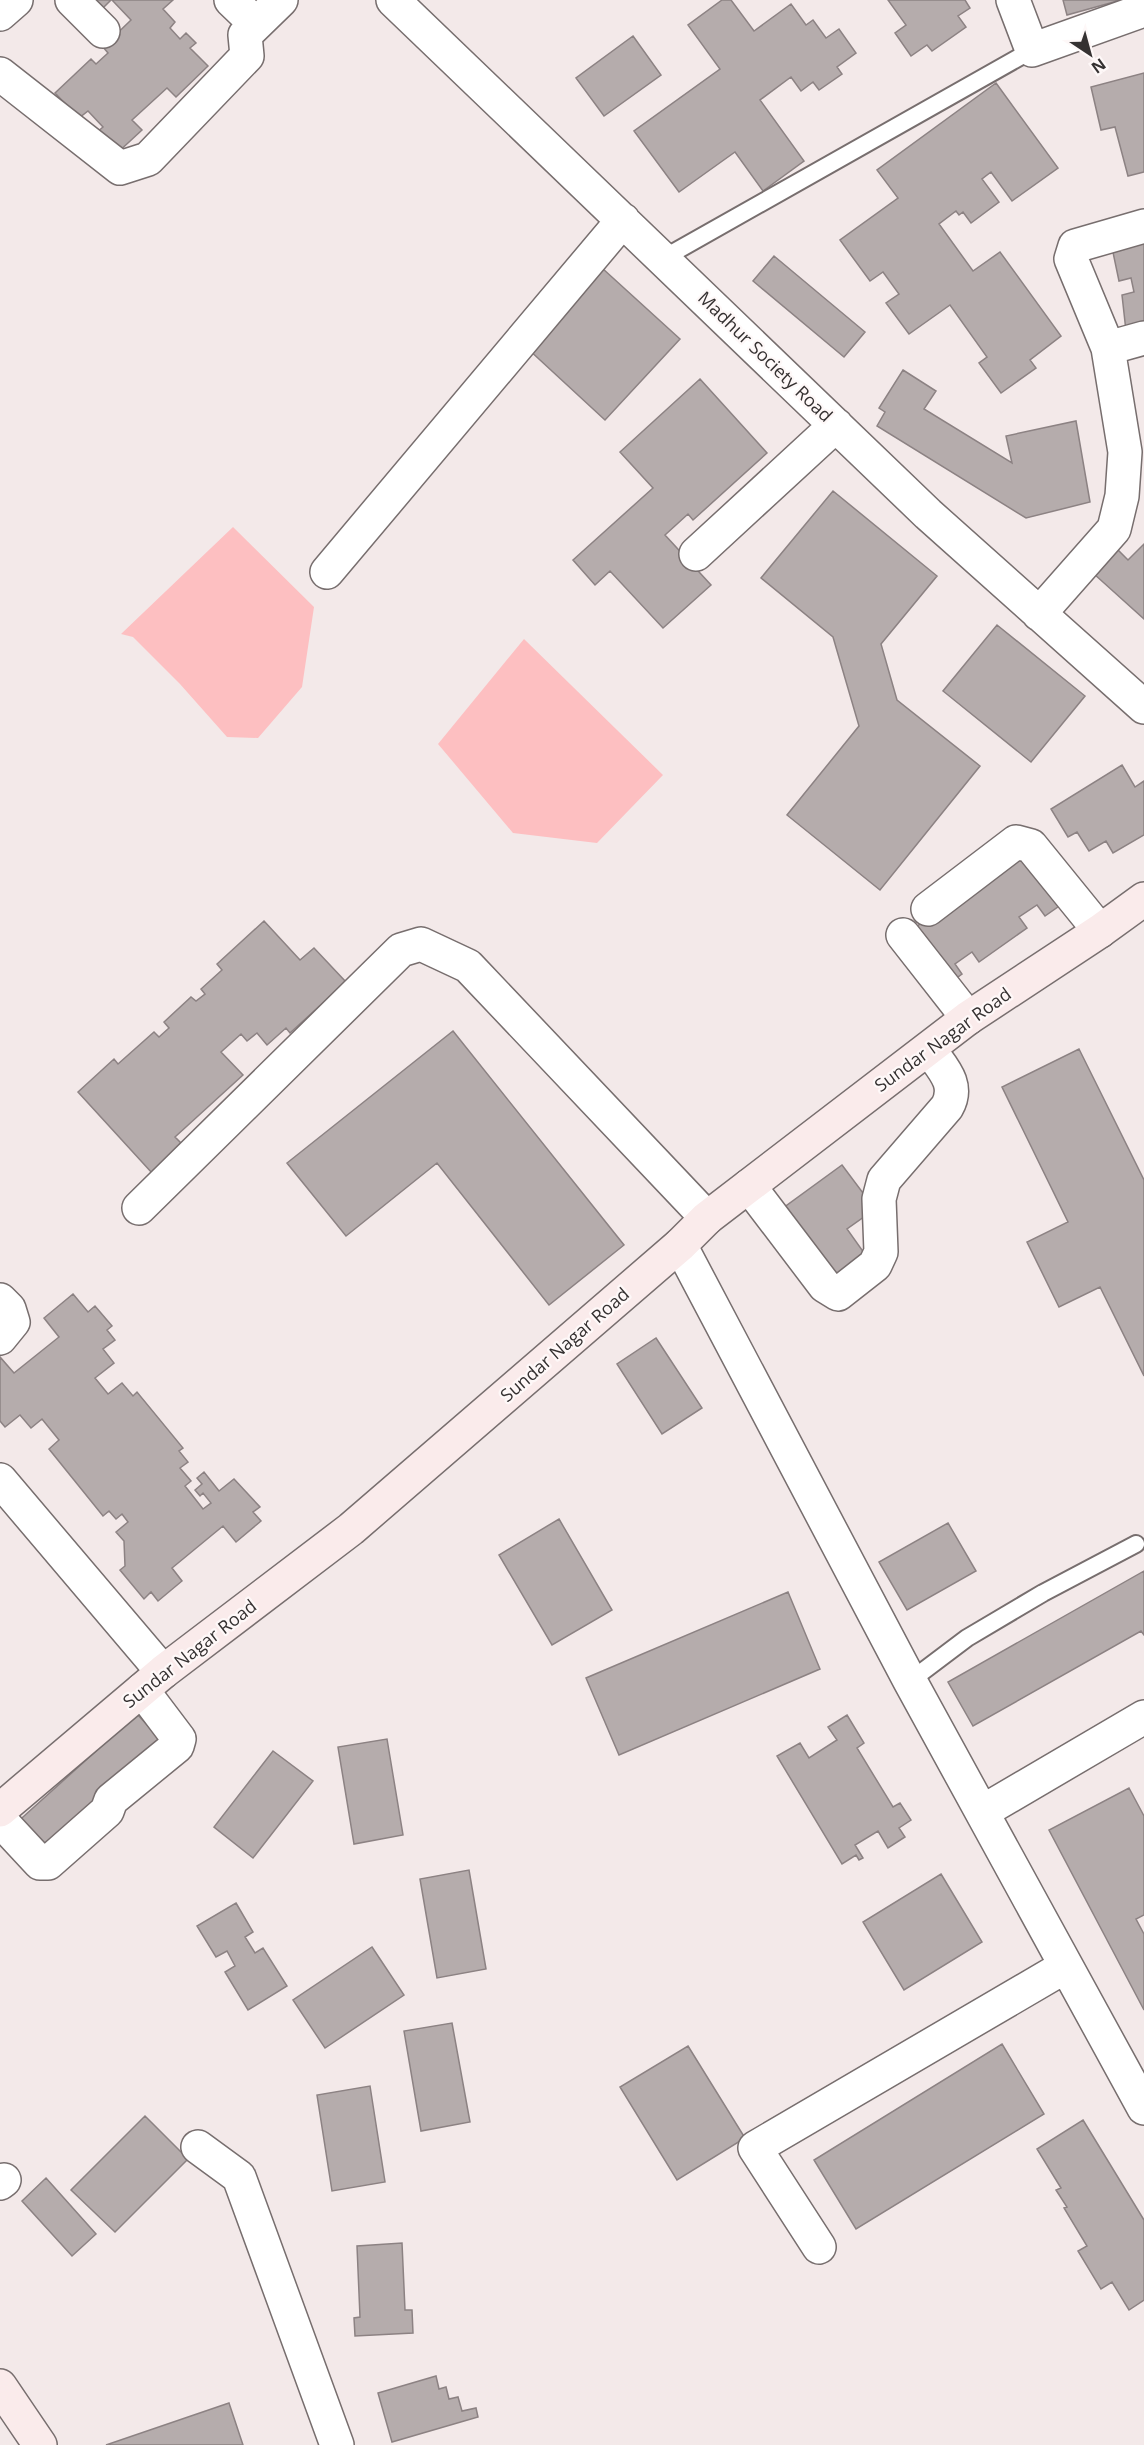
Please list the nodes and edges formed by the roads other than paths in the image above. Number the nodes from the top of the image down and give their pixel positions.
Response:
1 (16, 0) edge
2 (72, 0) edge
3 (231, 0) edge
4 (281, 0) edge
5 (393, 0) edge
6 (1013, 0) edge
7 (1144, 10) edge
8 (0, 14) edge
9 (256, 24) junction
10 (103, 31) dead end
11 (1032, 50) junction
12 (0, 74) edge
13 (622, 220) junction
14 (1144, 226) edge
15 (662, 259) junction
16 (1144, 338) edge
17 (1108, 348) junction
18 (836, 425) junction
19 (1134, 436) edge
20 (696, 554) dead end
21 (327, 572) dead end
22 (1039, 614) junction
23 (1144, 707) edge
24 (1144, 899) edge
25 (928, 909) dead end
26 (1100, 931) junction
27 (903, 935) dead end
28 (968, 1018) junction
29 (929, 1049) junction
30 (749, 1186) junction
31 (139, 1208) dead end
32 (707, 1218) junction
33 (680, 1245) junction
34 (0, 1300) edge
35 (0, 1338) edge
36 (0, 1480) edge
37 (1136, 1544) dead end
38 (153, 1681) junction
39 (910, 1681) junction
40 (1144, 1717) edge
41 (0, 1810) edge
42 (982, 1812) junction
43 (0, 1820) edge
44 (1066, 1966) junction
45 (1144, 2108) edge
46 (198, 2147) dead end
47 (819, 2247) dead end
48 (0, 2386) edge
49 (40, 2445) edge
50 (337, 2445) edge

1 - 8 street
2 - 10 street
3 - 9 street
4 - 9 street
5 - 13 street, Madhur Society Road
6 - 11 street
7 - 11 street
9 - 12 street
11 - 15 lane
13 - 15 street, Madhur Society Road
13 - 21 street
14 - 17 street
15 - 18 street, Madhur Society Road
16 - 17 street
17 - 19 street
18 - 20 street
18 - 22 street, Madhur Society Road
19 - 22 street
22 - 23 street, Madhur Society Road
24 - 26 street, Sundar Nagar Road
25 - 26 street
26 - 28 street, Sundar Nagar Road
27 - 28 street
28 - 29 street, Sundar Nagar Road
29 - 30 street, Sundar Nagar Road
29 - 30 street
30 - 32 street, Sundar Nagar Road
31 - 32 street
32 - 33 street, Sundar Nagar Road
33 - 38 street, Sundar Nagar Road
33 - 39 street
34 - 35 street
36 - 38 street
37 - 39 lane
38 - 41 street, Sundar Nagar Road
38 - 43 street
39 - 42 street
40 - 42 street
42 - 44 street
44 - 45 street
44 - 47 street
46 - 50 street
48 - 49 street

